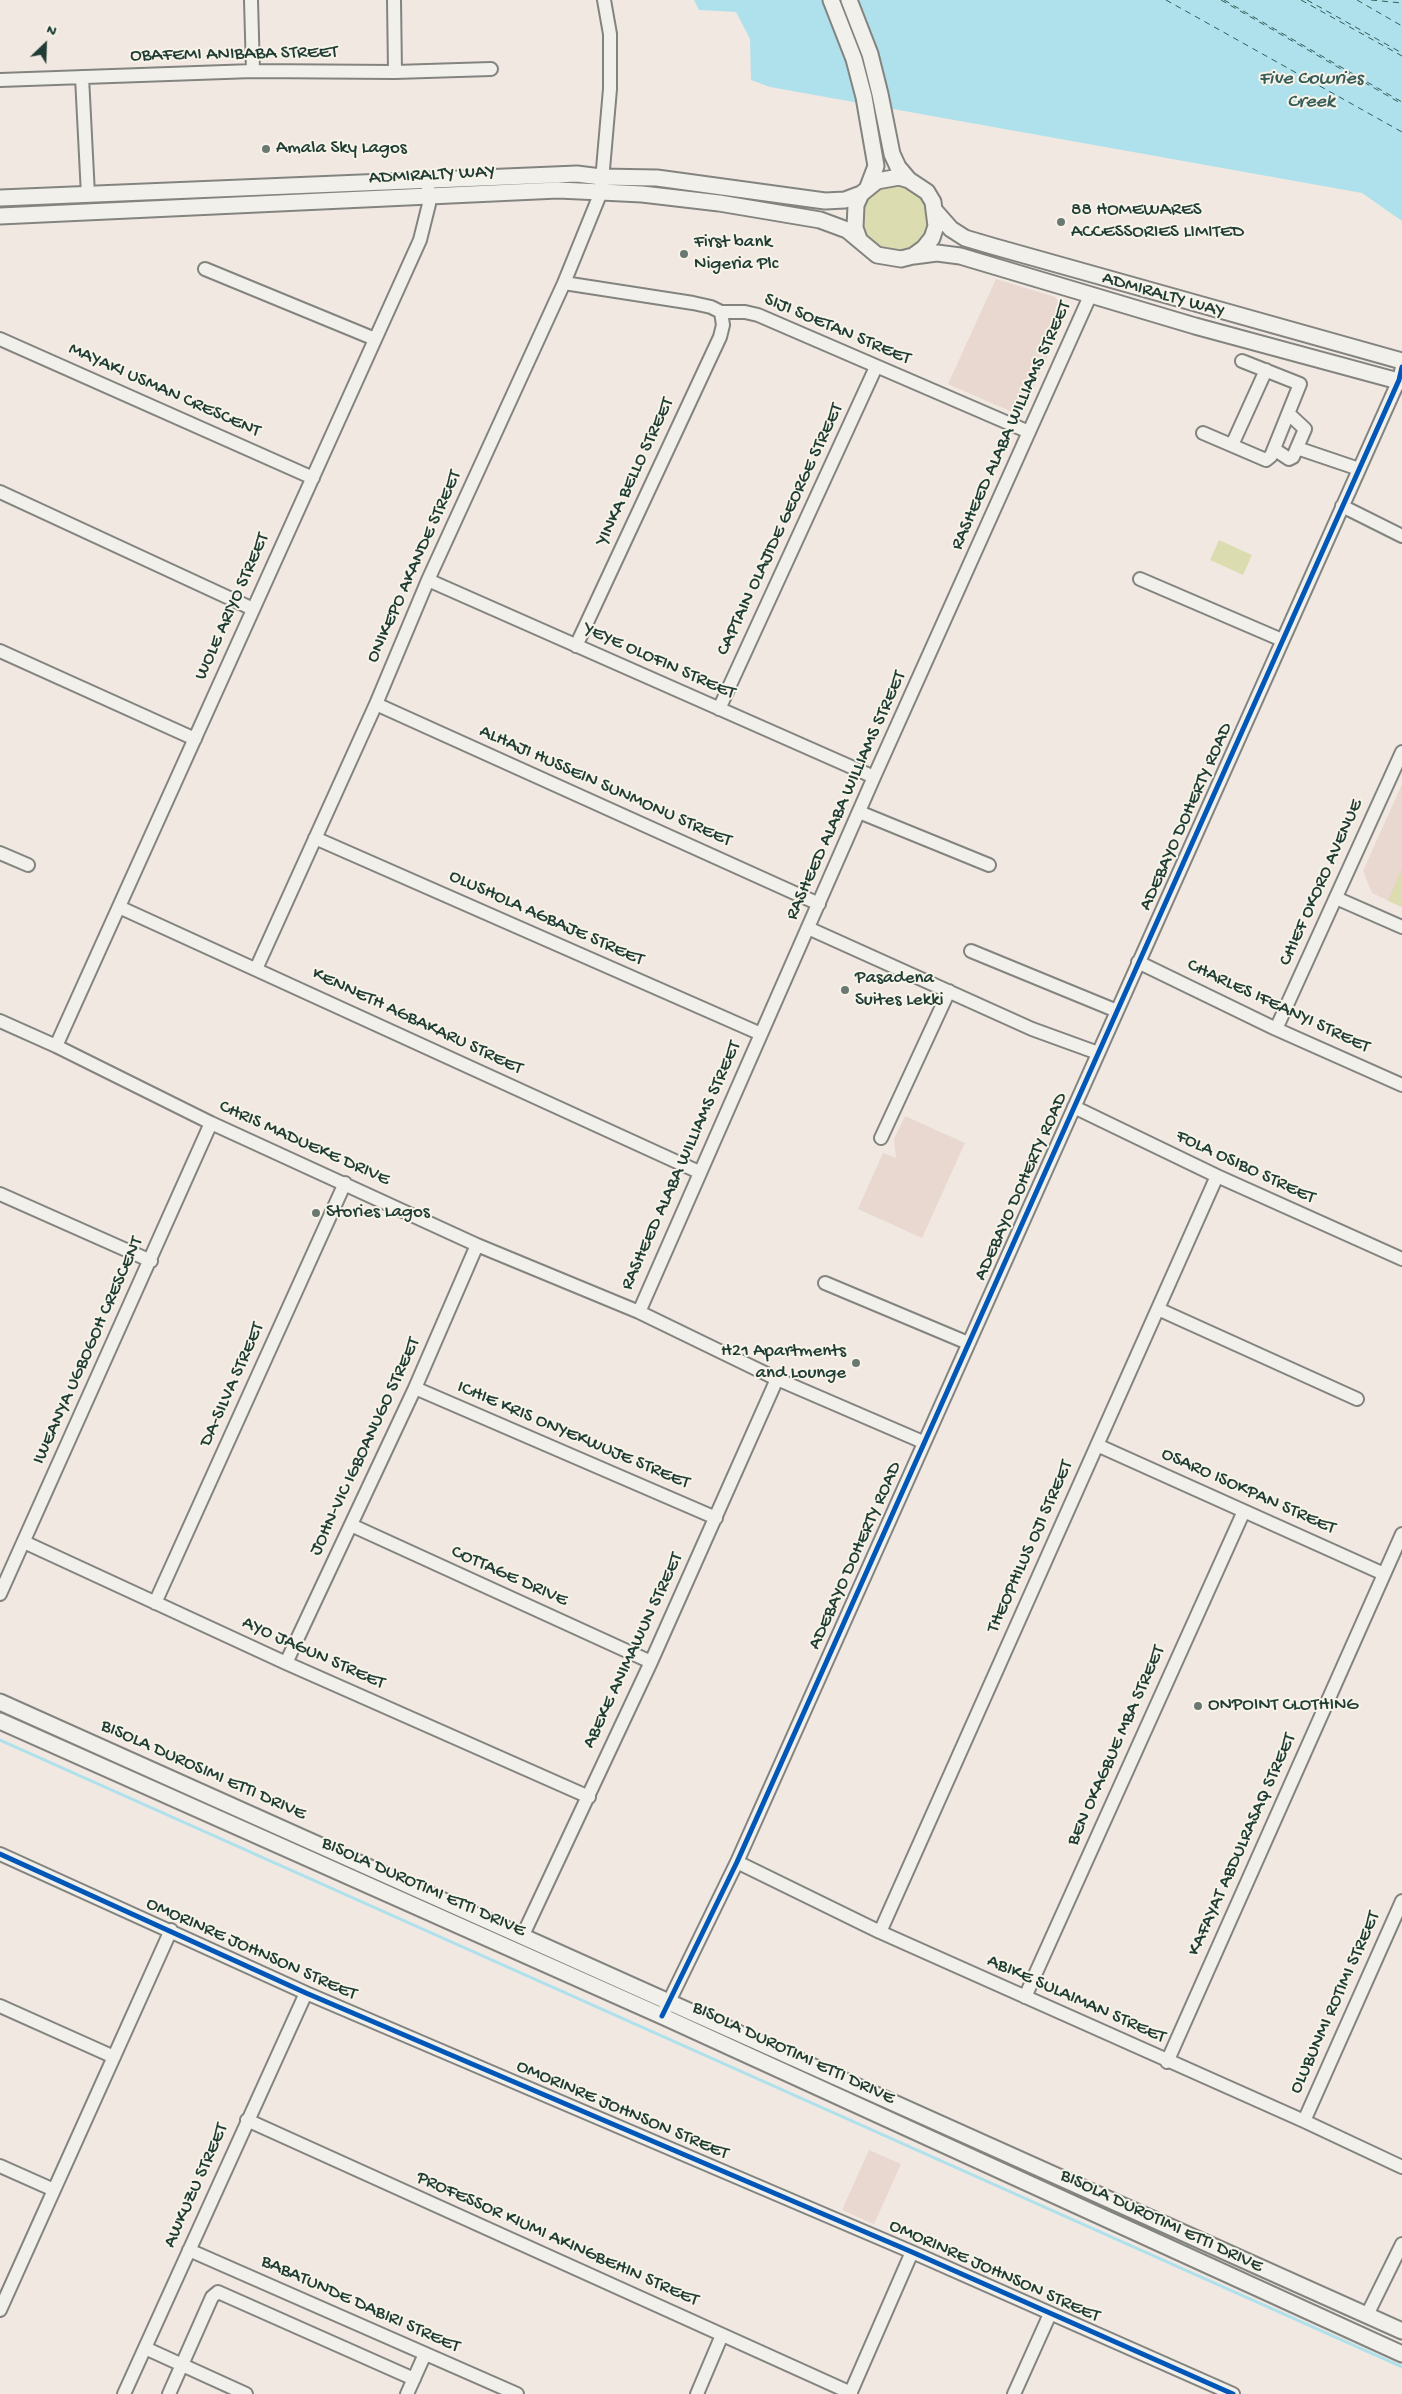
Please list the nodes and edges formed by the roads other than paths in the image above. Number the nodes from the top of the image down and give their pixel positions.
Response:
1 (251, 0) edge
2 (394, 0) edge
3 (604, 0) edge
4 (832, 0) edge
5 (849, 0) edge
6 (253, 70) junction
7 (491, 70) dead end
8 (395, 72) junction
9 (82, 77) junction
10 (0, 80) edge
11 (882, 146) junction
12 (426, 180) junction
13 (910, 180) junction
14 (601, 185) junction
15 (865, 190) junction
16 (88, 195) junction
17 (429, 196) junction
18 (0, 198) edge
19 (936, 212) junction
20 (0, 216) edge
21 (859, 239) junction
22 (913, 256) junction
23 (205, 269) dead end
24 (564, 283) junction
25 (1090, 296) junction
26 (721, 312) junction
27 (0, 339) edge
28 (375, 339) junction
29 (1242, 361) dead end
30 (1402, 361) edge
31 (876, 367) junction
32 (1266, 370) junction
33 (1401, 376) edge
34 (1289, 414) junction
35 (1029, 432) junction
36 (1203, 433) dead end
37 (1232, 445) junction
38 (1297, 448) junction
39 (1274, 449) junction
40 (1359, 469) junction
41 (313, 478) junction
42 (0, 492) edge
43 (1342, 506) junction
44 (1402, 536) edge
45 (1140, 579) dead end
46 (428, 580) junction
47 (253, 609) junction
48 (1282, 640) junction
49 (576, 646) junction
50 (0, 650) edge
51 (376, 704) junction
52 (719, 710) junction
53 (195, 738) junction
54 (1402, 752) edge
55 (874, 778) junction
56 (859, 812) junction
57 (315, 838) junction
58 (0, 853) edge
59 (28, 865) dead end
60 (989, 865) dead end
61 (1336, 898) junction
62 (819, 904) junction
63 (119, 907) junction
64 (1402, 927) edge
65 (808, 928) junction
66 (971, 951) dead end
67 (1138, 962) junction
68 (256, 969) junction
69 (949, 992) junction
70 (1117, 1011) junction
71 (0, 1021) edge
72 (1276, 1029) junction
73 (761, 1034) junction
74 (56, 1046) junction
75 (1098, 1053) junction
76 (1402, 1085) edge
77 (1074, 1108) junction
78 (211, 1123) junction
79 (881, 1138) dead end
80 (699, 1172) junction
81 (1217, 1176) junction
82 (345, 1183) junction
83 (0, 1194) edge
84 (477, 1245) junction
85 (1402, 1259) edge
86 (150, 1261) junction
87 (825, 1283) dead end
88 (1158, 1310) junction
89 (639, 1312) junction
90 (968, 1343) junction
91 (777, 1380) junction
92 (415, 1388) junction
93 (1357, 1399) dead end
94 (924, 1442) junction
95 (1097, 1445) junction
96 (1244, 1511) junction
97 (716, 1518) junction
98 (351, 1525) junction
99 (1402, 1534) edge
100 (24, 1542) junction
101 (1384, 1574) junction
102 (0, 1594) edge
103 (155, 1603) junction
104 (651, 1662) junction
105 (286, 1663) junction
106 (0, 1702) edge
107 (0, 1721) edge
108 (588, 1797) junction
109 (0, 1854) edge
110 (737, 1862) junction
111 (1402, 1901) edge
112 (171, 1930) junction
113 (880, 1932) junction
114 (522, 1937) junction
115 (306, 1993) junction
116 (1025, 1997) junction
117 (668, 2002) junction
118 (0, 2006) edge
119 (662, 2016) junction
120 (114, 2057) junction
121 (1167, 2062) junction
122 (247, 2120) junction
123 (1304, 2121) junction
124 (0, 2166) edge
125 (1402, 2167) edge
126 (54, 2190) junction
127 (1402, 2244) edge
128 (189, 2250) junction
129 (912, 2252) junction
130 (0, 2310) edge
131 (1050, 2314) junction
132 (1367, 2315) junction
133 (1402, 2330) edge
134 (722, 2335) junction
135 (144, 2348) junction
136 (425, 2354) junction
137 (1402, 2354) edge
138 (182, 2365) junction
139 (414, 2379) junction
140 (124, 2394) edge
141 (169, 2394) edge
142 (246, 2394) edge
143 (407, 2394) edge
144 (517, 2394) edge
145 (696, 2394) edge
146 (850, 2394) edge
147 (1014, 2394) edge
148 (1233, 2394) edge

1 - 6 street
2 - 8 street
3 - 14 street, ONIKEPO AKANDE STREET
4 - 11 main road
5 - 11 main road
6 - 8 street, OBAFEMI ANIBABA STREET
6 - 9 street, OBAFEMI ANIBABA STREET
7 - 8 street, OBAFEMI ANIBABA STREET
9 - 10 street, OBAFEMI ANIBABA STREET
9 - 16 street
11 - 13 main road
11 - 15 main road
12 - 14 main road, ADMIRALTY WAY
12 - 16 main road, ADMIRALTY WAY
12 - 17 street, WOLE ARIYO STREET
13 - 15 main road
13 - 19 main road
14 - 15 main road, ADMIRALTY WAY
14 - 17 main road, ADMIRALTY WAY
14 - 21 main road, ADMIRALTY WAY
14 - 24 street, ONIKEPO AKANDE STREET
15 - 21 main road
16 - 18 main road, ADMIRALTY WAY
17 - 20 main road, ADMIRALTY WAY
17 - 28 street, WOLE ARIYO STREET
19 - 22 main road
19 - 30 main road, ADMIRALTY WAY
21 - 22 main road
22 - 25 main road, ADMIRALTY WAY
23 - 28 street
24 - 26 street, SIJI SOETAN STREET
24 - 46 street, ONIKEPO AKANDE STREET
25 - 33 main road, ADMIRALTY WAY
25 - 35 street, RASHEED ALABA WILLIAMS STREET
26 - 31 street, SIJI SOETAN STREET
26 - 49 street, YINKA BELLO STREET
27 - 41 street, MAYAKI USMAN CRESCENT
28 - 41 street, WOLE ARIYO STREET
29 - 32 street
31 - 35 street, SIJI SOETAN STREET
31 - 52 street, CAPTAIN OLAJIDE GEORGE STREET
32 - 34 street
32 - 37 street
33 - 40 street, ADEBAYO DOHERTY ROAD
34 - 38 street
34 - 39 street
35 - 55 street, RASHEED ALABA WILLIAMS STREET
36 - 37 street
37 - 39 street
38 - 39 street
38 - 40 street
40 - 43 street, ADEBAYO DOHERTY ROAD
41 - 47 street, WOLE ARIYO STREET
42 - 47 street
43 - 44 street
43 - 48 street, ADEBAYO DOHERTY ROAD
45 - 48 street
46 - 49 street, YEYE OLOFIN STREET
46 - 51 street, ONIKEPO AKANDE STREET
47 - 53 street, WOLE ARIYO STREET
48 - 67 street, ADEBAYO DOHERTY ROAD
49 - 52 street, YEYE OLOFIN STREET
50 - 53 street
51 - 57 street, ONIKEPO AKANDE STREET
51 - 62 street, ALHAJI HUSSEIN SUNMONU STREET
52 - 55 street, YEYE OLOFIN STREET
53 - 63 street, WOLE ARIYO STREET
54 - 61 street, CHIEF OKORO AVENUE
55 - 56 street, RASHEED ALABA WILLIAMS STREET
56 - 60 street
56 - 62 street, RASHEED ALABA WILLIAMS STREET
57 - 68 street, ONIKEPO AKANDE STREET
57 - 73 street, OLUSHOLA AGBAJE STREET
58 - 59 street
61 - 64 street
61 - 72 street, CHIEF OKORO AVENUE
62 - 65 street, RASHEED ALABA WILLIAMS STREET
63 - 68 street, KENNETH AGBAKARU STREET
63 - 74 street, WOLE ARIYO STREET
65 - 69 street
65 - 73 street, RASHEED ALABA WILLIAMS STREET
66 - 70 street
67 - 70 street, ADEBAYO DOHERTY ROAD
67 - 72 street, CHARLES IFEANYI STREET
68 - 80 street, KENNETH AGBAKARU STREET
69 - 75 street
69 - 79 street
70 - 75 street, ADEBAYO DOHERTY ROAD
71 - 74 street, CHRIS MADUEKE DRIVE
72 - 76 street, CHARLES IFEANYI STREET
73 - 80 street, RASHEED ALABA WILLIAMS STREET
74 - 78 street, CHRIS MADUEKE DRIVE
75 - 77 street, ADEBAYO DOHERTY ROAD
77 - 81 street, FOLA OSIBO STREET
77 - 90 street, ADEBAYO DOHERTY ROAD
78 - 82 street, CHRIS MADUEKE DRIVE
78 - 86 street, IWEANYA UGBOGOH CRESCENT
80 - 89 street, RASHEED ALABA WILLIAMS STREET
81 - 85 street, FOLA OSIBO STREET
81 - 88 street, THEOPHILUS OJI STREET
82 - 84 street, CHRIS MADUEKE DRIVE
82 - 103 street, DA-SILVA STREET
83 - 86 street
84 - 89 street, CHRIS MADUEKE DRIVE
84 - 92 street, JOHN-VIC IGBOANUGO STREET
86 - 100 street, IWEANYA UGBOGOH CRESCENT
87 - 90 street
88 - 93 street
88 - 95 street, THEOPHILUS OJI STREET
89 - 91 street, CHRIS MADUEKE DRIVE
90 - 94 street, ADEBAYO DOHERTY ROAD
91 - 94 street, CHRIS MADUEKE DRIVE
91 - 97 street, ABEKE ANIMAWUN STREET
92 - 97 street, ICHIE KRIS ONYEKWUJE STREET
92 - 98 street, JOHN-VIC IGBOANUGO STREET
94 - 110 street, ADEBAYO DOHERTY ROAD
95 - 96 street, OSARO ISOKPAN STREET
95 - 113 street, THEOPHILUS OJI STREET
96 - 101 street, OSARO ISOKPAN STREET
96 - 116 street, BEN OKAGBUE MBA STREET
97 - 104 street, ABEKE ANIMAWUN STREET
98 - 104 street, COTTAGE DRIVE
98 - 105 street, JOHN-VIC IGBOANUGO STREET
99 - 101 street, KAFAYAT ABDULRASAQ STREET
100 - 102 street, IWEANYA UGBOGOH CRESCENT
100 - 103 street, AYO JAGUN STREET
101 - 121 street, KAFAYAT ABDULRASAQ STREET
103 - 105 street, AYO JAGUN STREET
104 - 108 street, ABEKE ANIMAWUN STREET
105 - 108 street, AYO JAGUN STREET
106 - 114 main road, BISOLA DUROSIMI ETTI DRIVE
107 - 119 main road, BISOLA DUROTIMI ETTI DRIVE
108 - 114 street, ABEKE ANIMAWUN STREET
109 - 112 street, OMORINRE JOHNSON STREET
110 - 113 street, ABIKE SULAIMAN STREET
110 - 117 street, ADEBAYO DOHERTY ROAD
111 - 123 street, OLUBUNMI ROTIMI STREET
112 - 115 street, OMORINRE JOHNSON STREET
112 - 120 street
113 - 116 street, ABIKE SULAIMAN STREET
114 - 117 main road, BISOLA DUROSIMI ETTI DRIVE
115 - 122 street, AWKUZU STREET
115 - 129 street, OMORINRE JOHNSON STREET
116 - 121 street, ABIKE SULAIMAN STREET
117 - 119 street, ADEBAYO DOHERTY ROAD
117 - 132 main road, BISOLA DUROSIMI ETTI DRIVE
118 - 120 street
119 - 137 main road, BISOLA DUROTIMI ETTI DRIVE
120 - 126 street
121 - 123 street, ABIKE SULAIMAN STREET
122 - 128 street, AWKUZU STREET
122 - 134 street, PROFESSOR KIUMI AKINGBEHIN STREET
123 - 125 street, ABIKE SULAIMAN STREET
124 - 126 street
126 - 130 street
127 - 132 street
128 - 135 street, AWKUZU STREET
128 - 136 street, BABATUNDE DABIRI STREET
129 - 131 street, OMORINRE JOHNSON STREET
129 - 146 street
131 - 147 street
131 - 148 street, OMORINRE JOHNSON STREET
132 - 133 main road, BISOLA DUROSIMI ETTI DRIVE
134 - 145 street
134 - 146 street, PROFESSOR KIUMI AKINGBEHIN STREET
135 - 138 street
135 - 140 street, AWKUZU STREET
136 - 139 street
136 - 144 street, BABATUNDE DABIRI STREET
138 - 139 street
138 - 141 street
138 - 142 street
139 - 143 street

